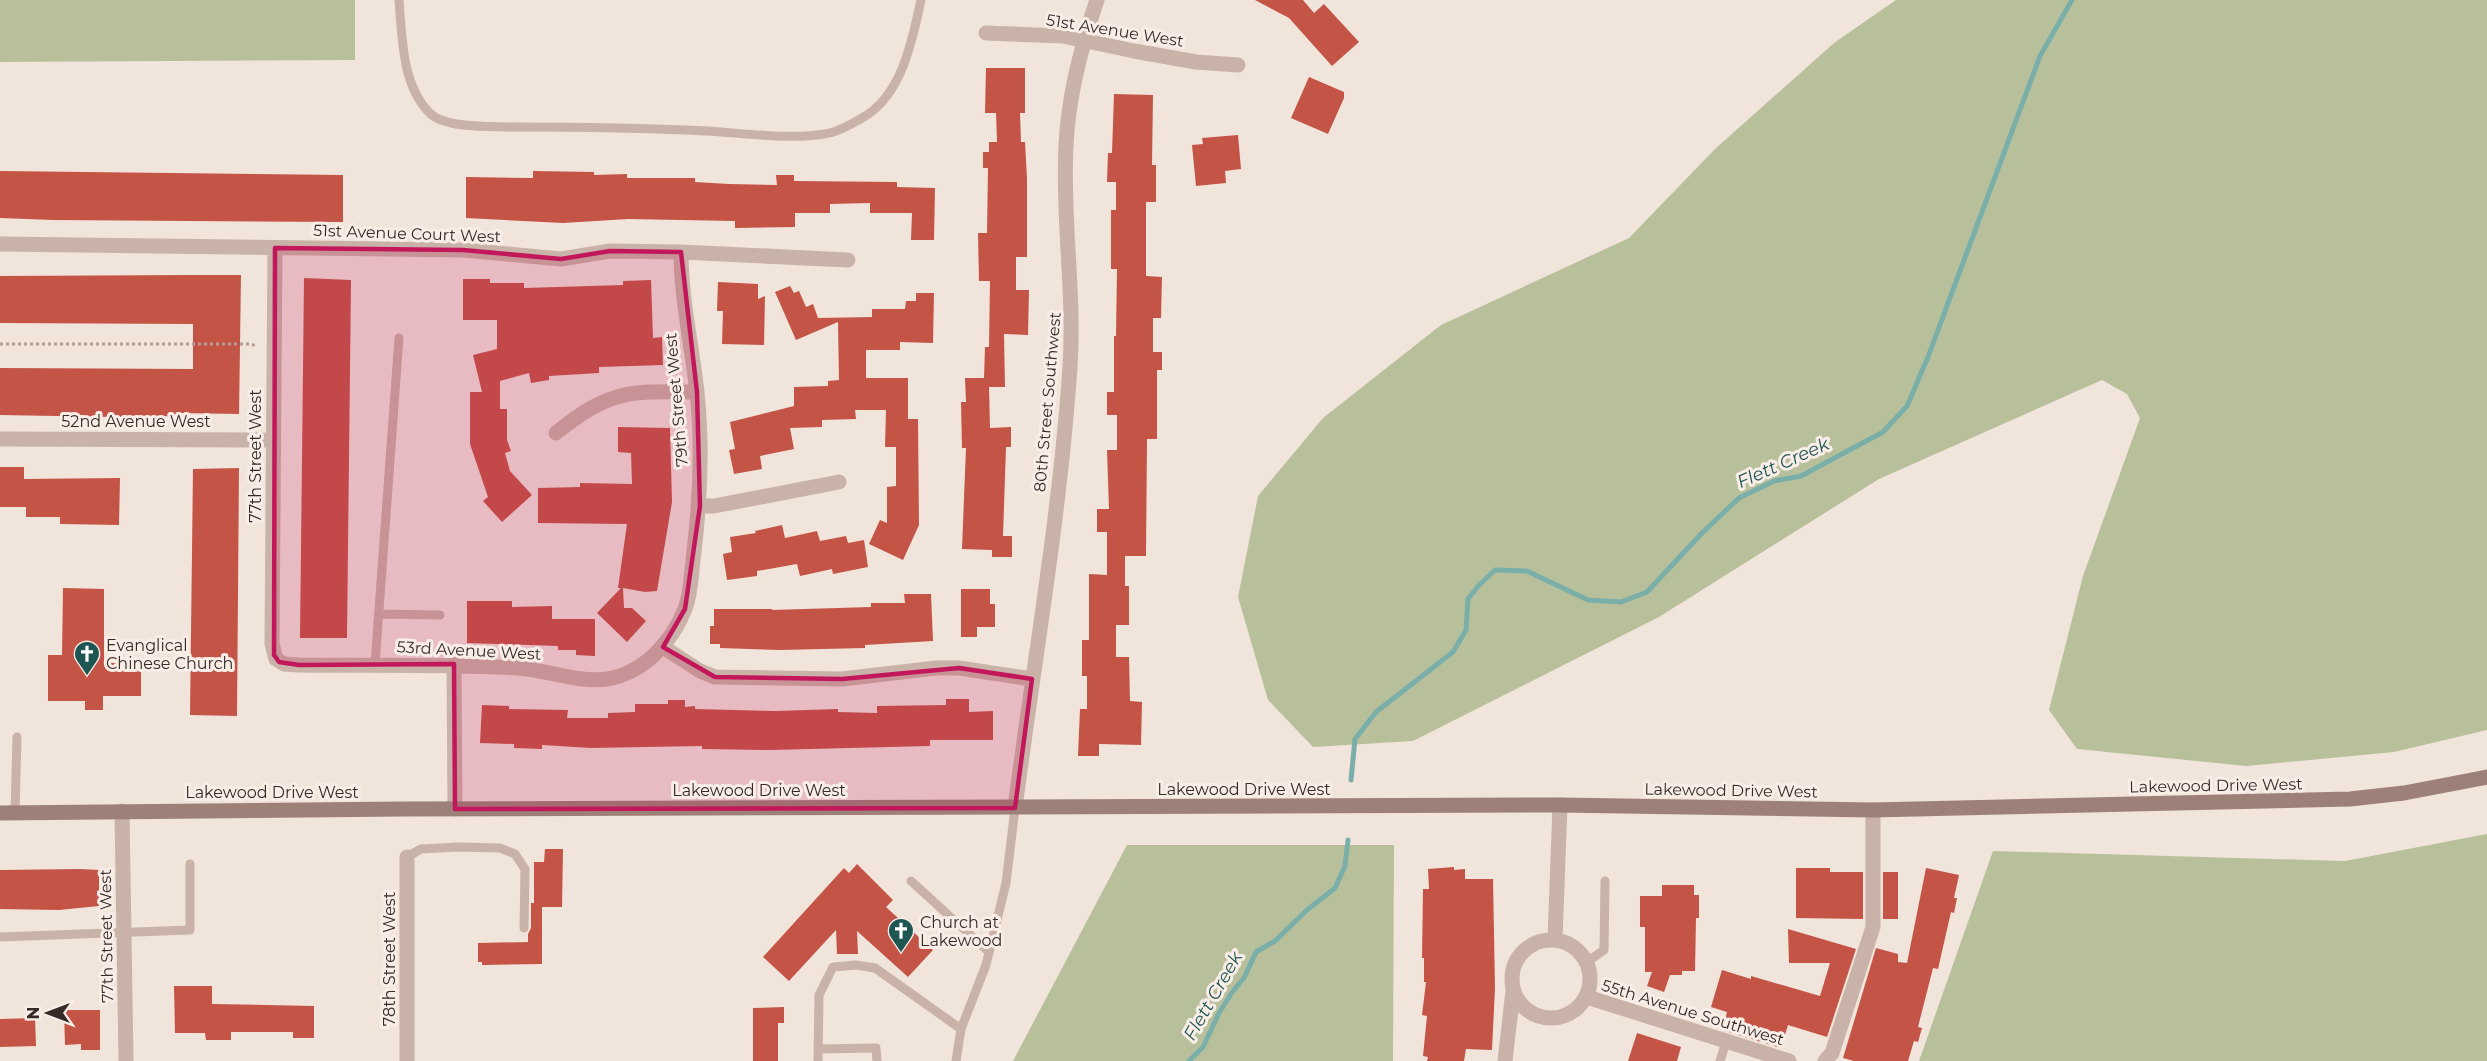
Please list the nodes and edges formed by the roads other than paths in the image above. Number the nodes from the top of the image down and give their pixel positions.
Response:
1 (399, 0) edge
2 (921, 0) edge
3 (1097, 0) edge
4 (986, 33) dead end
5 (1083, 40) junction
6 (1239, 65) dead end
7 (0, 244) edge
8 (275, 248) junction
9 (681, 252) junction
10 (848, 260) dead end
11 (399, 338) dead end
12 (697, 392) junction
13 (556, 433) dead end
14 (0, 439) edge
15 (273, 440) junction
16 (839, 482) dead end
17 (700, 506) junction
18 (379, 614) junction
19 (440, 615) dead end
20 (663, 647) junction
21 (279, 662) joint
22 (375, 664) junction
23 (454, 664) junction
24 (1032, 679) junction
25 (17, 737) dead end
26 (2487, 777) edge
27 (1560, 806) junction
28 (1015, 808) junction
29 (455, 809) junction
30 (1873, 810) junction
31 (122, 811) junction
32 (7, 813) edge
33 (407, 857) joint
34 (190, 864) dead end
35 (911, 881) dead end
36 (1605, 881) dead end
37 (524, 928) dead end
38 (124, 932) junction
39 (0, 937) edge
40 (1555, 939) junction
41 (989, 952) junction
42 (1587, 962) junction
43 (1513, 991) junction
44 (1587, 998) junction
45 (961, 1029) junction
46 (1726, 1042) junction
47 (818, 1049) junction
48 (126, 1061) edge
49 (407, 1061) edge
50 (818, 1061) edge
51 (877, 1061) edge
52 (956, 1061) edge
53 (1506, 1061) edge
54 (1720, 1061) edge
55 (1790, 1061) edge
56 (1825, 1061) edge

1 - 2 lane
3 - 5 street, 80th Street Southwest
4 - 5 street, 51st Avenue West
5 - 6 street, 51st Avenue West
5 - 24 street, 80th Street Southwest
7 - 8 street, 51st Avenue Court West
8 - 9 street, 51st Avenue Court West
8 - 15 street, 77th Street West
9 - 10 street, 51st Avenue Court West
9 - 12 street, 79th Street West
11 - 18 lane
12 - 13 street
12 - 17 street, 79th Street West
14 - 15 street, 52nd Avenue West
15 - 21 street, 77th Street West
16 - 17 street
17 - 20 street, 79th Street West
18 - 19 lane
18 - 22 lane
20 - 23 street, 53rd Avenue West
20 - 24 street
21 - 22 street, 53rd Avenue West
22 - 23 street, 53rd Avenue West
23 - 29 street
24 - 28 street, 80th Street Southwest
25 - 32 lane
26 - 30 main road, Lakewood Drive West
27 - 28 main road, Lakewood Drive West
27 - 30 main road, Lakewood Drive West
27 - 40 street
28 - 29 main road, Lakewood Drive West
28 - 41 lane
29 - 31 main road, Lakewood Drive West
30 - 56 street
31 - 32 main road, Lakewood Drive West
31 - 38 street, 77th Street West
33 - 37 lane
33 - 49 street, 78th Street West
34 - 38 lane
35 - 41 lane
36 - 42 lane
38 - 39 lane
38 - 48 street, 77th Street West
40 - 42 street
40 - 43 street
41 - 45 lane
42 - 44 street
43 - 44 street
43 - 53 street
44 - 46 street, 55th Avenue Southwest
45 - 47 lane
45 - 52 lane
46 - 54 lane
46 - 55 street, 55th Avenue Southwest
47 - 50 lane
47 - 51 lane

